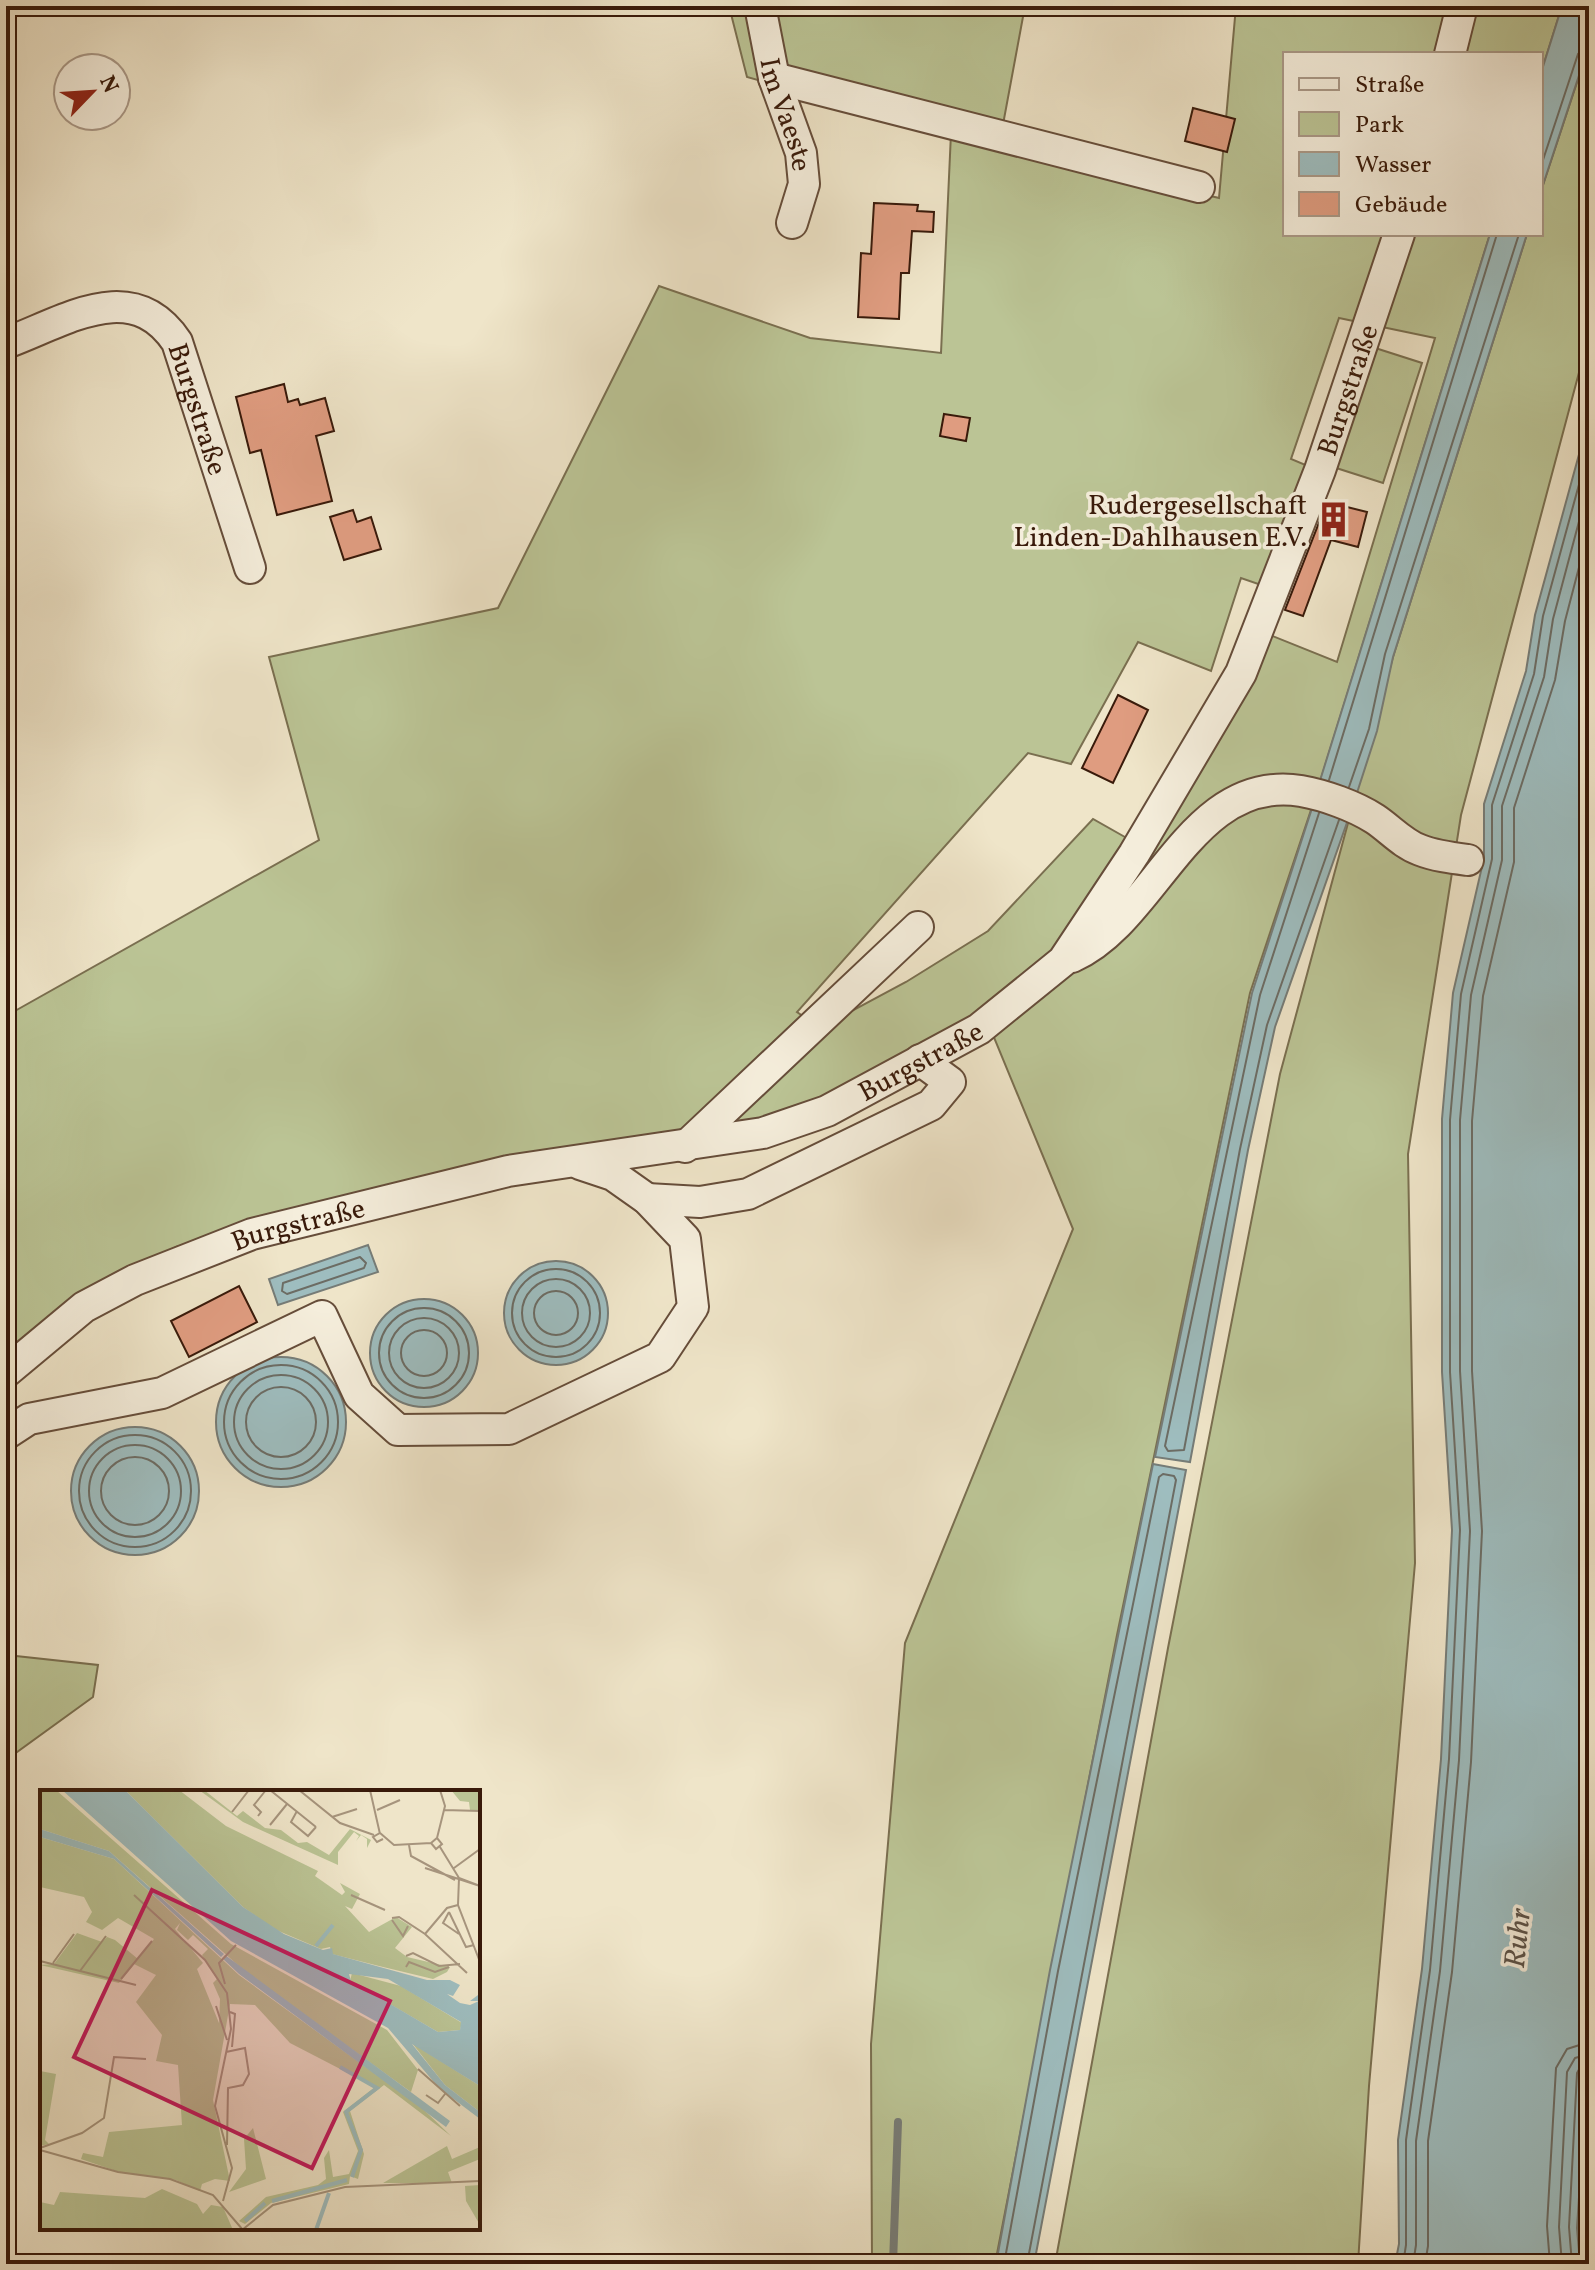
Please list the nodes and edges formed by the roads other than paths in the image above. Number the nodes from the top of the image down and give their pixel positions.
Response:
1 (760, 6) edge
2 (1462, 6) edge
3 (1450, 52) edge
4 (774, 78) junction
5 (1199, 187) dead end
6 (792, 223) dead end
7 (1398, 236) edge
8 (6, 343) edge
9 (250, 568) dead end
10 (1468, 860) dead end
11 (918, 927) dead end
12 (1063, 961) junction
13 (920, 1060) junction
14 (685, 1147) junction
15 (575, 1162) junction
16 (647, 1199) junction
17 (6, 1372) edge
18 (6, 1434) edge

1 - 4 street, Im Vaeste
2 - 3 street
4 - 5 street
4 - 6 street, Im Vaeste
7 - 12 street, Burgstraße
8 - 9 street, Burgstraße
10 - 12 street
11 - 14 street
12 - 13 street, Burgstraße
13 - 14 street, Burgstraße
13 - 16 street
14 - 15 street, Burgstraße
15 - 16 street
15 - 17 street, Burgstraße
16 - 18 street

